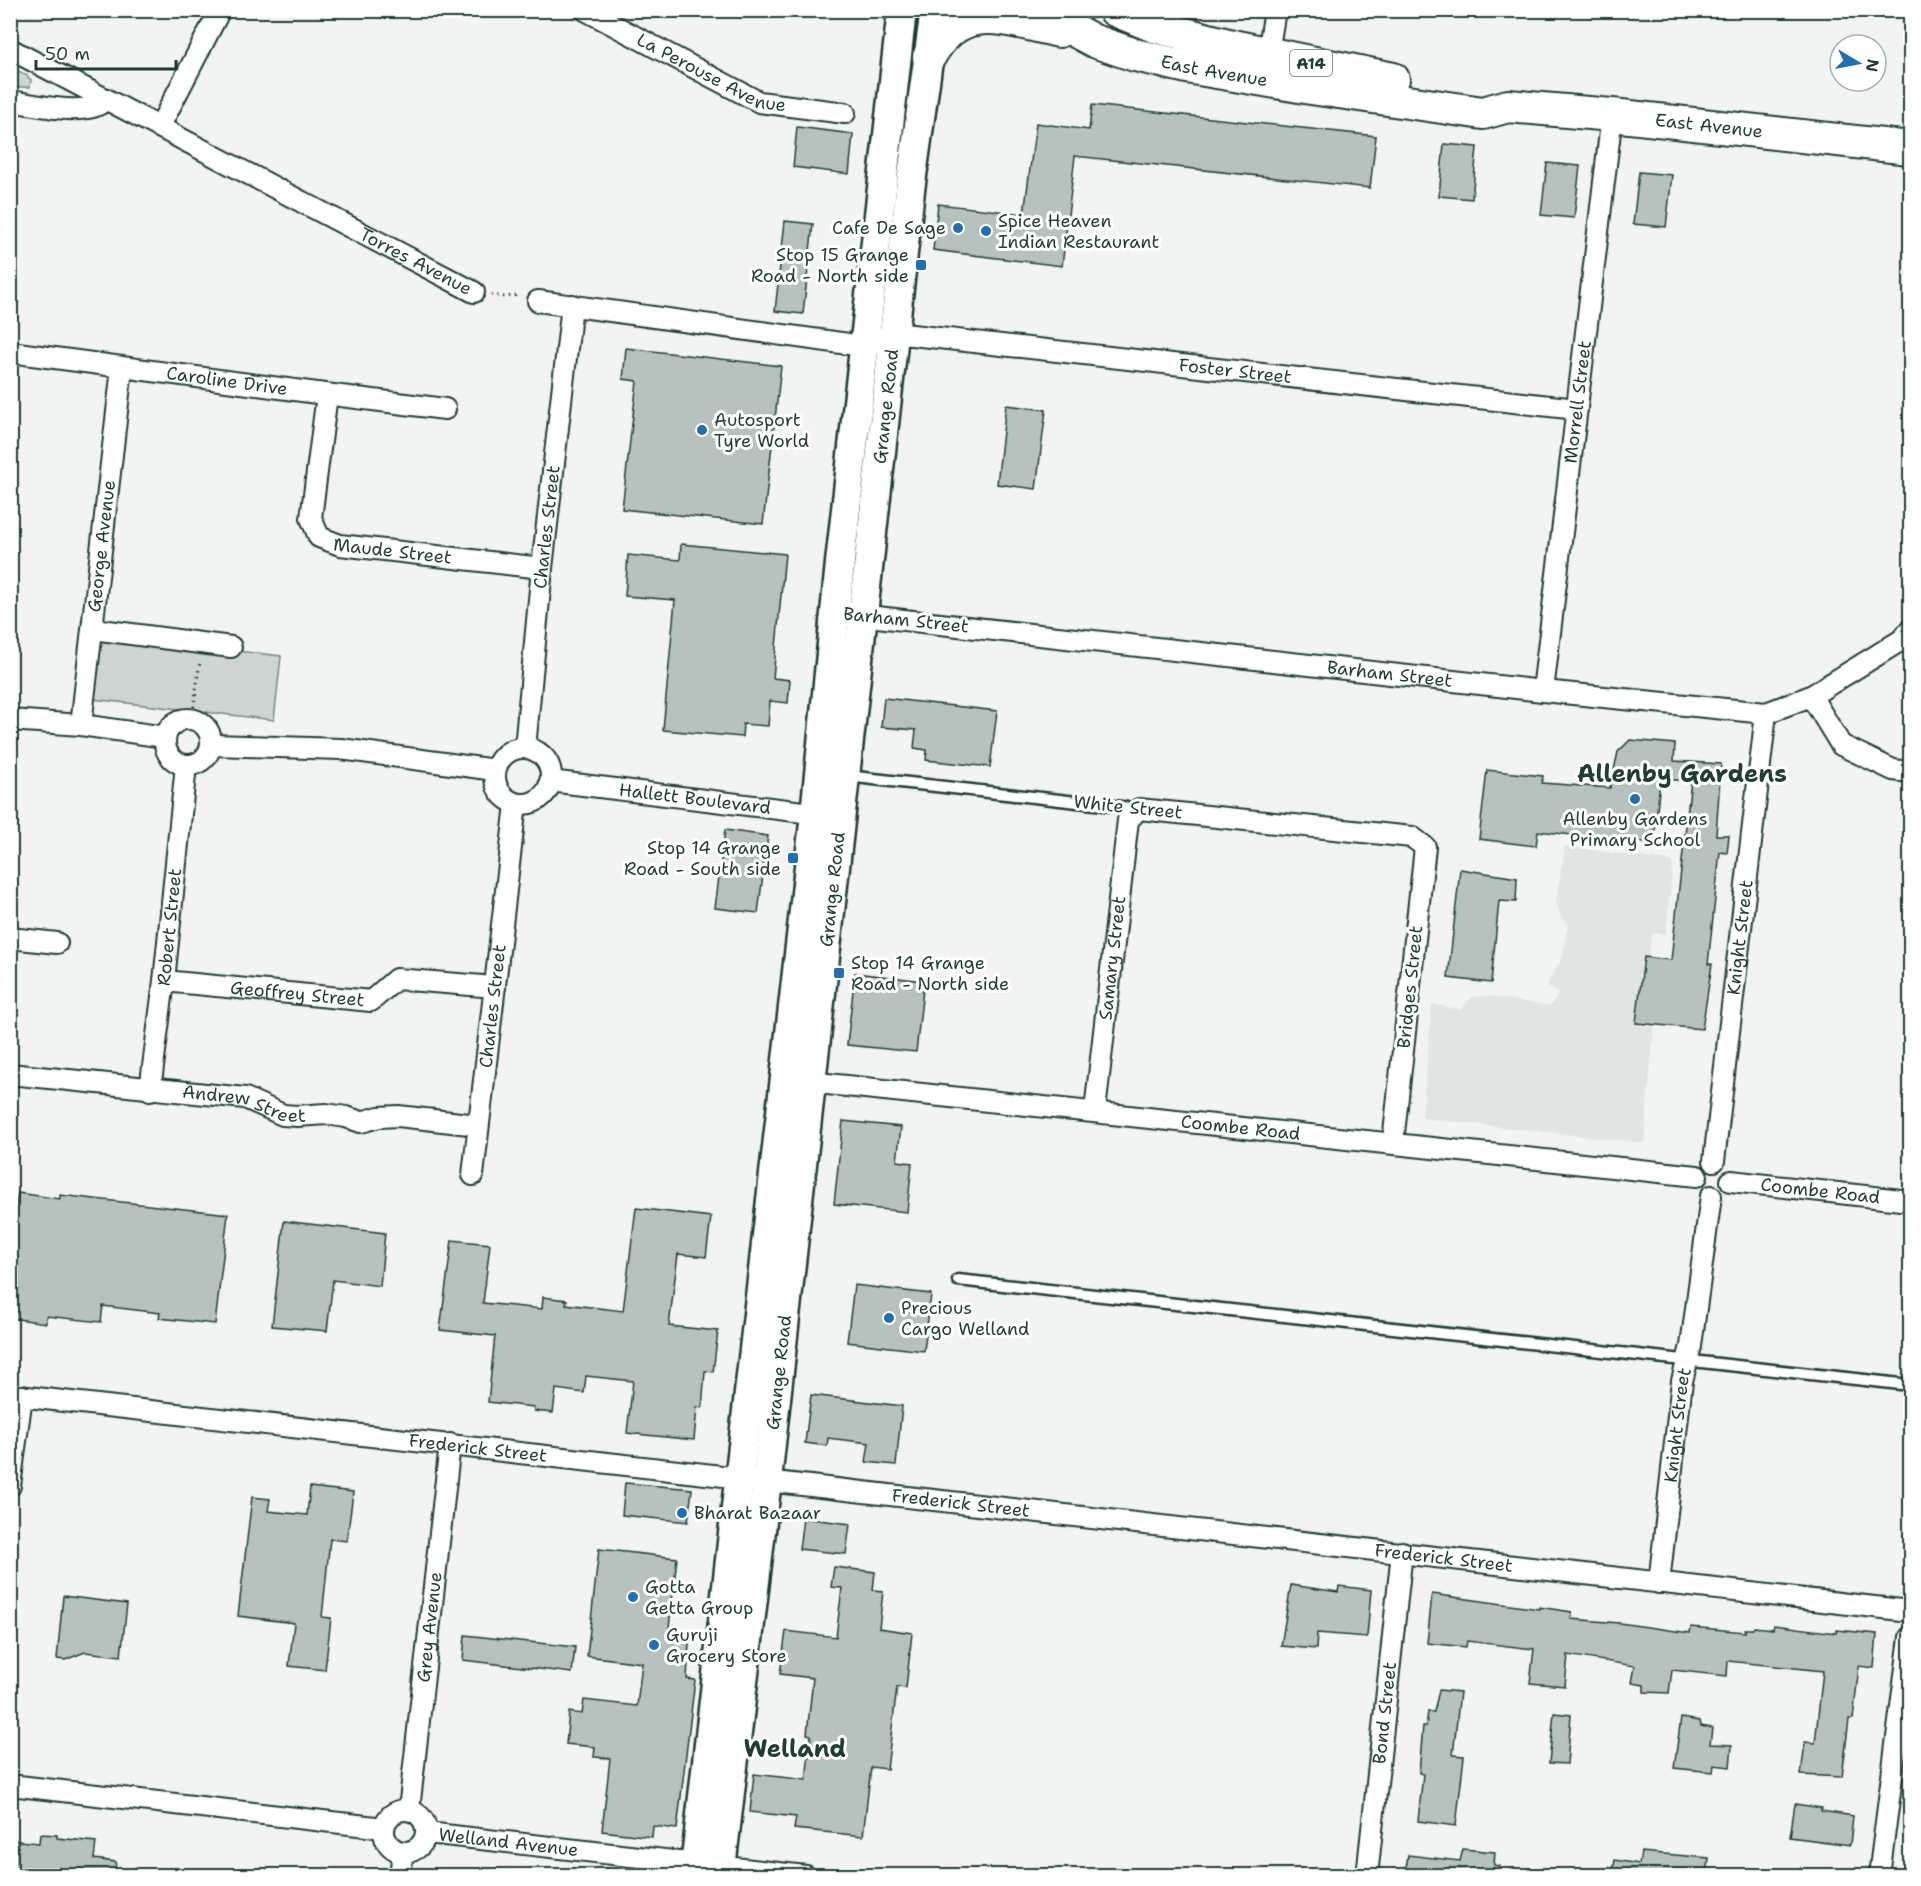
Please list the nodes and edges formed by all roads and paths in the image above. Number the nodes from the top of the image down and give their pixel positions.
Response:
1 (220, 10) edge
2 (585, 10) edge
3 (902, 10) edge
4 (935, 10) edge
5 (1036, 10) edge
6 (1115, 10) edge
7 (1275, 10) edge
8 (1086, 38) junction
9 (10, 49) edge
10 (1268, 53) junction
11 (929, 57) junction
12 (106, 99) junction
13 (10, 101) edge
14 (1508, 106) junction
15 (845, 114) dead end
16 (1612, 115) junction
17 (159, 126) junction
18 (1911, 148) edge
19 (474, 292) joint
20 (538, 301) joint
21 (572, 305) junction
22 (894, 333) junction
23 (863, 346) junction
24 (10, 352) edge
25 (122, 368) junction
26 (327, 395) junction
27 (445, 409) dead end
28 (1577, 410) junction
29 (542, 568) junction
30 (834, 613) junction
31 (863, 615) junction
32 (93, 629) junction
33 (1911, 630) edge
34 (202, 643) junction
35 (231, 646) dead end
36 (1543, 691) junction
37 (1811, 696) junction
38 (1766, 713) junction
39 (192, 719) junction
40 (10, 720) edge
41 (81, 725) junction
42 (165, 737) junction
43 (212, 745) junction
44 (525, 748) junction
45 (186, 765) junction
46 (495, 770) junction
47 (1911, 772) edge
48 (845, 776) junction
49 (550, 781) junction
50 (516, 804) junction
51 (1139, 809) junction
52 (827, 815) junction
53 (1412, 837) joint
54 (10, 938) edge
55 (57, 943) dead end
56 (164, 981) junction
57 (495, 987) junction
58 (10, 1074) edge
59 (798, 1080) junction
60 (150, 1090) junction
61 (1095, 1111) junction
62 (478, 1125) junction
63 (1394, 1143) junction
64 (1714, 1161) junction
65 (473, 1175) dead end
66 (1697, 1176) junction
67 (1731, 1181) junction
68 (1711, 1196) junction
69 (1911, 1201) edge
70 (958, 1280) dead end
71 (1687, 1360) junction
72 (1911, 1385) edge
73 (16, 1395) edge
74 (450, 1444) junction
75 (739, 1477) junction
76 (766, 1480) junction
77 (10, 1486) edge
78 (1402, 1552) junction
79 (1659, 1583) junction
80 (1911, 1611) edge
81 (1911, 1637) edge
82 (10, 1785) edge
83 (409, 1810) junction
84 (384, 1828) junction
85 (427, 1833) junction
86 (403, 1852) junction
87 (708, 1870) edge
88 (400, 1875) edge
89 (806, 1875) edge
90 (1367, 1875) edge
91 (1879, 1875) edge

1 - 17 street
2 - 15 street, La Perouse Avenue
3 - 23 main road, Grange Road
4 - 11 main road, Grange Road
5 - 8 main road, East Avenue / A14
6 - 10 main road, East Avenue / A14
7 - 10 street
8 - 11 main road
8 - 14 main road, East Avenue / A14
9 - 12 street, Torres Avenue
10 - 14 main road, East Avenue / A14
11 - 22 main road, Grange Road
12 - 13 street
12 - 17 street, Torres Avenue
14 - 16 main road, East Avenue / A14
16 - 18 main road, East Avenue / A14
16 - 28 street, Morrell Street
17 - 19 street, Torres Avenue
19 - 20 path, Torres Avenue
20 - 21 street
21 - 23 street
21 - 29 street, Charles Street
22 - 23 street
22 - 28 street, Foster Street
22 - 31 main road, Grange Road
23 - 30 main road, Grange Road
24 - 25 street, Caroline Drive
25 - 26 street, Caroline Drive
25 - 32 street, George Avenue
26 - 27 street, Caroline Drive
26 - 29 street, Maude Street
28 - 36 street, Morrell Street
29 - 44 street, Charles Street
30 - 31 street, Barham Street
30 - 52 main road, Grange Road
31 - 36 street, Barham Street
31 - 48 main road, Grange Road
32 - 34 street
32 - 41 street, George Avenue
33 - 37 street
34 - 35 street
34 - 39 path
36 - 38 street, Barham Street
37 - 38 street, Barham Street
37 - 47 street
38 - 64 street, Knight Street
39 - 42 street
39 - 43 street
40 - 41 street
41 - 42 street
42 - 45 street
43 - 45 street
43 - 46 street
44 - 46 street
44 - 49 street
45 - 56 street, Robert Street
46 - 50 street
48 - 51 lane, White Street
48 - 52 main road, Grange Road
49 - 50 street
49 - 52 street, Hallett Boulevard
50 - 57 street, Charles Street
51 - 53 street, White Street
51 - 61 street, Samary Street
52 - 59 main road, Grange Road
53 - 63 street, Bridges Street
54 - 55 street
56 - 57 street, Geoffrey Street
56 - 60 street, Robert Street
57 - 62 street, Charles Street
58 - 60 street, Andrew Street
59 - 61 street, Coombe Road
59 - 75 main road, Grange Road
59 - 76 main road, Grange Road
60 - 62 street, Andrew Street
61 - 63 street, Coombe Road
62 - 65 street, Charles Street
63 - 66 street, Coombe Road
64 - 66 street
64 - 67 street
66 - 68 street
67 - 68 street
67 - 69 street, Coombe Road
68 - 71 street, Knight Street
70 - 71 lane
71 - 72 lane
71 - 79 street, Knight Street
73 - 74 street, Frederick Street
73 - 77 street
74 - 75 street, Frederick Street
74 - 83 street, Grey Avenue
75 - 76 street, Frederick Street
75 - 87 main road, Grange Road
76 - 78 street, Frederick Street
76 - 87 main road, Grange Road
78 - 79 street, Frederick Street
78 - 90 street, Bond Street
79 - 80 street, Frederick Street
81 - 91 street
82 - 84 street
83 - 84 street
83 - 85 street
84 - 86 street
85 - 86 street
85 - 87 street, Welland Avenue
86 - 88 street
87 - 89 street, Welland Avenue

